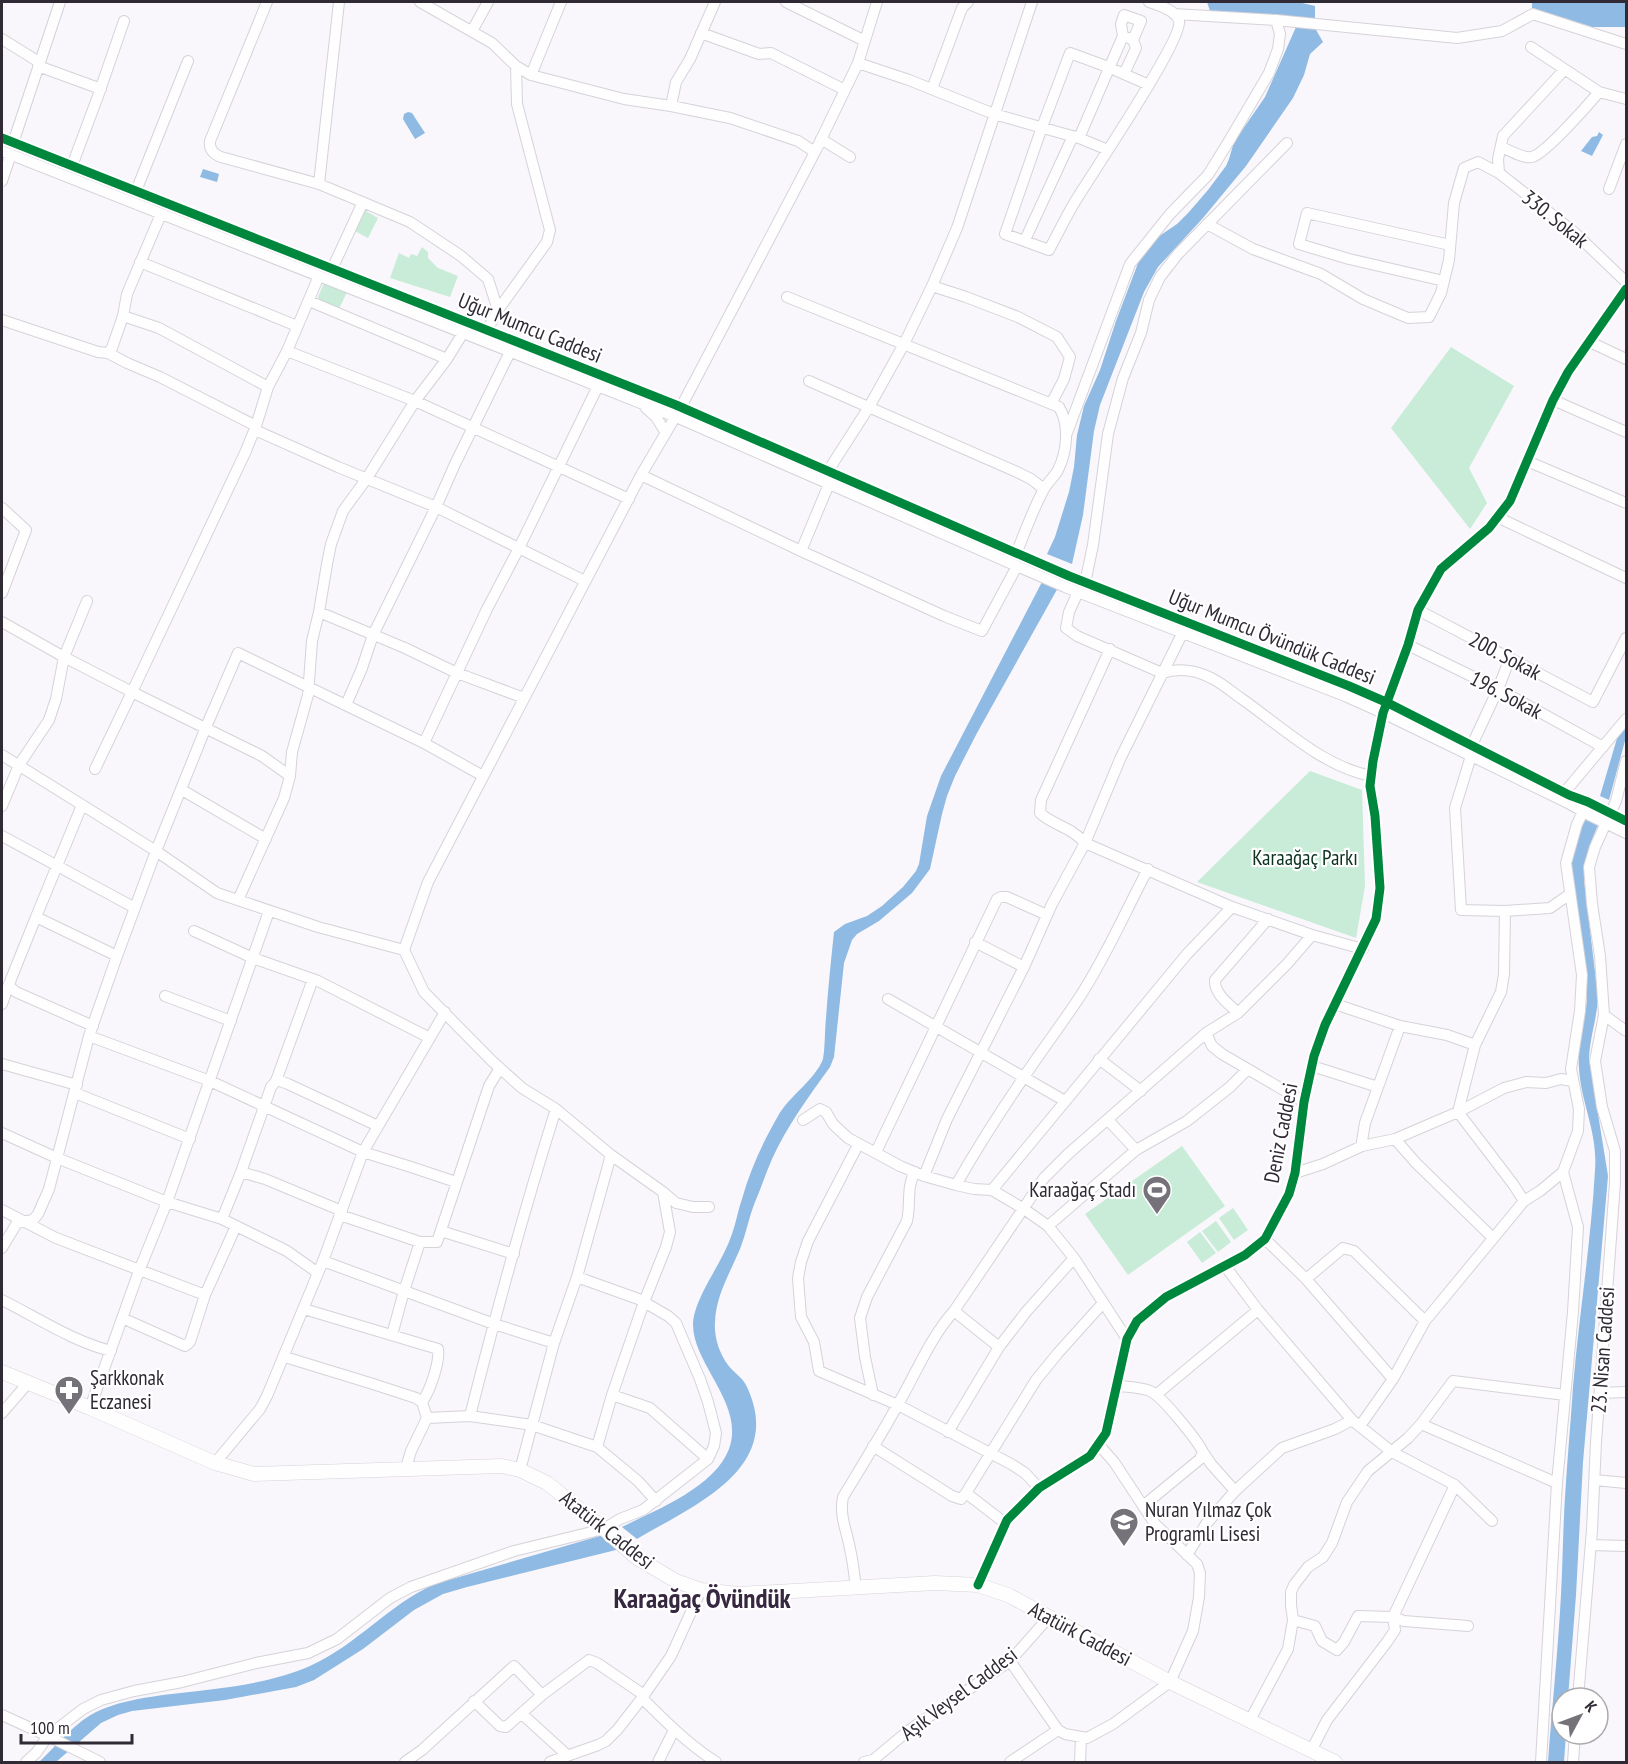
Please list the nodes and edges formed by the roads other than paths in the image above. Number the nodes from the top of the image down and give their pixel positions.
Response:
1 (60, 2) edge
2 (267, 2) edge
3 (339, 2) edge
4 (420, 2) edge
5 (488, 2) edge
6 (561, 2) edge
7 (714, 2) edge
8 (786, 2) edge
9 (877, 2) edge
10 (968, 2) edge
11 (1032, 2) edge
12 (1149, 2) edge
13 (1174, 14) junction
14 (1276, 20) junction
15 (124, 21) dead end
16 (472, 31) junction
17 (701, 33) junction
18 (2, 39) edge
19 (865, 41) junction
20 (1626, 44) edge
21 (1531, 47) dead end
22 (188, 61) dead end
23 (858, 63) junction
24 (38, 64) junction
25 (516, 66) junction
26 (1108, 67) junction
27 (1564, 70) junction
28 (1124, 74) junction
29 (531, 75) junction
30 (1149, 85) junction
31 (101, 89) junction
32 (932, 89) junction
33 (845, 90) junction
34 (1599, 92) junction
35 (1626, 99) edge
36 (671, 106) junction
37 (994, 114) junction
38 (1042, 127) junction
39 (1076, 137) junction
40 (2, 138) edge
41 (821, 139) junction
42 (13, 143) junction
43 (1287, 143) dead end
44 (1626, 144) edge
45 (1501, 147) junction
46 (1108, 150) junction
47 (815, 152) junction
48 (6, 153) edge
49 (850, 157) dead end
50 (72, 166) junction
51 (1498, 173) junction
52 (2, 181) edge
53 (319, 184) junction
54 (1609, 189) dead end
55 (136, 191) junction
56 (363, 202) junction
57 (161, 214) junction
58 (1207, 224) junction
59 (1025, 240) junction
60 (1450, 245) junction
61 (140, 262) junction
62 (332, 269) junction
63 (319, 276) junction
64 (1444, 281) junction
65 (1626, 282) edge
66 (932, 286) junction
67 (1626, 289) edge
68 (787, 297) dead end
69 (309, 302) junction
70 (498, 310) junction
71 (123, 316) junction
72 (2, 320) edge
73 (297, 326) junction
74 (466, 328) junction
75 (484, 335) junction
76 (1590, 342) junction
77 (904, 344) junction
78 (287, 351) junction
79 (510, 352) junction
80 (108, 353) junction
81 (447, 359) junction
82 (1626, 359) edge
83 (809, 381) dead end
84 (598, 386) junction
85 (268, 387) junction
86 (1553, 400) junction
87 (415, 401) junction
88 (642, 404) junction
89 (1051, 404) junction
90 (869, 407) junction
91 (679, 412) junction
92 (473, 427) junction
93 (255, 428) junction
94 (1626, 432) edge
95 (666, 433) junction
96 (1067, 433) junction
97 (1527, 461) junction
98 (560, 467) junction
99 (828, 471) junction
100 (641, 475) junction
101 (367, 478) junction
102 (829, 484) junction
103 (1044, 489) junction
104 (629, 499) junction
105 (1626, 503) edge
106 (436, 507) junction
107 (2, 508) edge
108 (1497, 517) junction
109 (519, 548) junction
110 (801, 551) junction
111 (1016, 554) junction
112 (1017, 566) junction
113 (1039, 569) junction
114 (1626, 578) edge
115 (585, 581) junction
116 (1082, 587) junction
117 (2, 593) edge
118 (87, 601) dead end
119 (1418, 610) junction
120 (319, 612) junction
121 (2, 622) edge
122 (1182, 634) junction
123 (373, 635) junction
124 (1626, 638) edge
125 (1408, 645) junction
126 (1110, 649) junction
127 (64, 657) junction
128 (1510, 658) junction
129 (457, 673) junction
130 (1162, 674) junction
131 (310, 687) junction
132 (1498, 690) junction
133 (132, 692) junction
134 (524, 698) junction
135 (346, 705) junction
136 (1386, 708) junction
137 (1626, 719) edge
138 (206, 727) junction
139 (424, 743) junction
140 (1603, 747) junction
141 (1472, 751) junction
142 (2, 755) edge
143 (1626, 760) edge
144 (19, 765) junction
145 (95, 769) dead end
146 (290, 776) junction
147 (483, 776) junction
148 (1371, 776) junction
149 (182, 790) junction
150 (1564, 793) junction
151 (82, 805) junction
152 (2, 806) edge
153 (1588, 809) junction
154 (1605, 817) junction
155 (1626, 821) edge
156 (1626, 834) edge
157 (2, 836) edge
158 (266, 839) junction
159 (1084, 843) junction
160 (156, 851) junction
161 (57, 866) junction
162 (1148, 869) junction
163 (1570, 894) junction
164 (238, 900) junction
165 (1232, 907) junction
166 (135, 908) junction
167 (269, 911) junction
168 (1505, 911) junction
169 (1047, 915) junction
170 (36, 917) junction
171 (1268, 919) junction
172 (194, 931) dead end
173 (1312, 935) junction
174 (975, 942) junction
175 (1363, 949) junction
176 (404, 950) junction
177 (117, 956) junction
178 (253, 957) junction
179 (1024, 967) junction
180 (313, 979) junction
181 (9, 984) junction
182 (165, 996) dead end
183 (888, 999) dead end
184 (2, 1004) edge
185 (1335, 1004) junction
186 (445, 1012) junction
187 (1238, 1013) junction
188 (1604, 1015) junction
189 (231, 1021) junction
190 (1400, 1026) junction
191 (936, 1027) junction
192 (91, 1031) junction
193 (1626, 1031) edge
194 (1206, 1033) junction
195 (430, 1038) junction
196 (1476, 1045) junction
197 (981, 1052) junction
198 (1099, 1059) junction
199 (2, 1064) edge
200 (1312, 1066) junction
201 (500, 1068) junction
202 (1247, 1070) junction
203 (1023, 1077) junction
204 (210, 1081) junction
205 (276, 1081) junction
206 (1572, 1081) junction
207 (1378, 1088) junction
208 (76, 1089) junction
209 (1141, 1091) junction
210 (1065, 1101) junction
211 (1304, 1102) junction
212 (264, 1106) junction
213 (556, 1109) junction
214 (1458, 1112) junction
215 (803, 1120) dead end
216 (1108, 1120) junction
217 (378, 1126) junction
218 (2, 1133) edge
219 (190, 1139) junction
220 (1395, 1139) junction
221 (858, 1144) junction
222 (1362, 1146) junction
223 (1136, 1150) junction
224 (363, 1152) junction
225 (876, 1152) junction
226 (611, 1155) junction
227 (57, 1158) junction
228 (241, 1172) junction
229 (1563, 1172) junction
230 (1295, 1173) junction
231 (920, 1174) junction
232 (456, 1182) junction
233 (956, 1185) junction
234 (992, 1190) junction
235 (663, 1192) junction
236 (1524, 1201) junction
237 (167, 1202) junction
238 (710, 1207) dead end
239 (1024, 1209) junction
240 (2, 1210) edge
241 (341, 1213) junction
242 (222, 1219) junction
243 (25, 1222) junction
244 (236, 1226) junction
245 (1048, 1226) junction
246 (441, 1231) junction
247 (1493, 1238) junction
248 (1265, 1239) junction
249 (420, 1242) junction
250 (2, 1248) edge
251 (514, 1254) junction
252 (1074, 1258) junction
253 (323, 1260) junction
254 (1225, 1266) junction
255 (139, 1271) junction
256 (318, 1273) junction
257 (577, 1277) junction
258 (1306, 1279) junction
259 (404, 1291) junction
260 (205, 1295) junction
261 (2, 1300) edge
262 (644, 1302) junction
263 (1103, 1303) junction
264 (304, 1309) junction
265 (1258, 1310) junction
266 (954, 1311) junction
267 (122, 1318) junction
268 (1425, 1321) junction
269 (494, 1324) junction
270 (392, 1335) junction
271 (1127, 1339) junction
272 (554, 1343) junction
273 (999, 1347) junction
274 (111, 1351) junction
275 (285, 1357) junction
276 (2, 1372) edge
277 (1393, 1379) junction
278 (28, 1383) junction
279 (1118, 1386) junction
280 (1626, 1392) edge
281 (1157, 1394) junction
282 (1600, 1394) junction
283 (612, 1395) junction
284 (873, 1395) junction
285 (1565, 1395) junction
286 (422, 1402) junction
287 (898, 1405) junction
288 (90, 1408) junction
289 (2, 1413) edge
290 (470, 1416) junction
291 (427, 1418) junction
292 (1356, 1423) junction
293 (1421, 1424) junction
294 (532, 1425) junction
295 (948, 1432) junction
296 (1099, 1445) junction
297 (873, 1446) junction
298 (597, 1447) junction
299 (1203, 1452) junction
300 (1392, 1452) junction
301 (989, 1454) junction
302 (708, 1459) junction
303 (215, 1463) junction
304 (406, 1468) junction
305 (520, 1470) junction
306 (1595, 1480) junction
307 (1557, 1483) junction
308 (1626, 1483) edge
309 (1455, 1485) junction
310 (1039, 1488) junction
311 (1235, 1491) junction
312 (966, 1493) junction
313 (656, 1501) junction
314 (1143, 1506) junction
315 (1007, 1520) junction
316 (1492, 1521) dead end
317 (604, 1528) junction
318 (1591, 1545) junction
319 (1626, 1546) edge
320 (1187, 1555) junction
321 (978, 1585) junction
322 (856, 1587) junction
323 (701, 1590) junction
324 (1049, 1617) junction
325 (1393, 1617) junction
326 (1293, 1620) junction
327 (1468, 1626) dead end
328 (1010, 1661) junction
329 (1170, 1682) junction
330 (1579, 1686) edge
331 (542, 1695) junction
332 (643, 1697) junction
333 (474, 1701) junction
334 (522, 1714) junction
335 (2, 1715) edge
336 (1248, 1722) junction
337 (674, 1730) junction
338 (1058, 1730) junction
339 (48, 1736) junction
340 (1082, 1738) junction
341 (1575, 1746) edge
342 (1311, 1751) junction
343 (80, 1753) junction
344 (567, 1755) junction
345 (26, 1762) edge
346 (71, 1762) edge
347 (100, 1762) edge
348 (405, 1762) edge
349 (550, 1762) edge
350 (658, 1762) edge
351 (716, 1762) edge
352 (864, 1762) edge
353 (1010, 1762) edge
354 (1080, 1762) edge
355 (1335, 1762) edge
356 (1541, 1762) edge
357 (1574, 1762) edge

1 - 24 street
2 - 53 street
3 - 53 street
4 - 16 street
5 - 16 street
6 - 29 street
7 - 17 street
8 - 19 street
9 - 19 street
10 - 32 street
11 - 37 street
12 - 13 street
13 - 14 street
13 - 30 street
14 - 20 street
14 - 96 street
15 - 31 street
16 - 25 street
17 - 33 street
17 - 36 street
18 - 24 street
19 - 23 street
21 - 27 street
22 - 55 street
23 - 32 street
23 - 33 street
24 - 31 street
24 - 42 street
25 - 29 street
25 - 70 street
26 - 28 street
26 - 28 street
26 - 38 street
26 - 39 street
27 - 34 street
27 - 45 street
28 - 30 street
29 - 36 street
30 - 46 street
31 - 50 street
32 - 37 street
33 - 41 street
34 - 35 street
34 - 45 street
36 - 47 street
37 - 38 street
37 - 66 street
38 - 39 street
38 - 59 street
39 - 46 street
39 - 59 street
40 - 42 street, Uğur Mumcu Caddesi
41 - 47 street
41 - 49 street
42 - 50 street, Uğur Mumcu Caddesi
43 - 58 street
44 - 54 street
45 - 51 street
46 - 59 street
47 - 91 street
48 - 52 street
48 - 57 street, Uğur Mumcu Caddesi
50 - 55 street, Uğur Mumcu Caddesi
51 - 60 street, 330. Sokak
51 - 65 street, 330. Sokak
53 - 56 street
55 - 62 street, Uğur Mumcu Caddesi
56 - 62 street
56 - 70 street
57 - 61 street
57 - 63 street, Uğur Mumcu Caddesi
58 - 64 street
58 - 116 street
60 - 64 street
60 - 64 street
61 - 71 street
61 - 73 street
62 - 74 street, Uğur Mumcu Caddesi
63 - 69 street
63 - 74 street, Uğur Mumcu Caddesi
66 - 77 street
66 - 89 street
67 - 76 street, Deniz Caddesi
68 - 77 street
69 - 73 street
69 - 81 street
70 - 75 street
71 - 80 street
71 - 85 street
72 - 80 street
73 - 78 street
74 - 75 street, Uğur Mumcu Caddesi
74 - 81 street
75 - 79 street, Uğur Mumcu Caddesi
75 - 91 street, Uğur Mumcu Caddesi
76 - 82 street
76 - 86 street, Deniz Caddesi
77 - 89 street
77 - 90 street
78 - 85 street
78 - 87 street
79 - 84 street, Uğur Mumcu Caddesi
79 - 92 street
80 - 93 street
81 - 87 street
83 - 90 street
84 - 88 street, Uğur Mumcu Caddesi
84 - 98 street
85 - 93 street
86 - 94 street
86 - 97 street, Deniz Caddesi
87 - 92 street
87 - 101 street
88 - 91 street, Uğur Mumcu Caddesi
88 - 95 street
89 - 96 street
90 - 99 street
90 - 103 street
91 - 95 street
91 - 99 street, Uğur Mumcu Caddesi
91 - 102 street, Uğur Mumcu Caddesi
92 - 98 street
92 - 106 street
93 - 101 street
93 - 133 street
95 - 100 street
96 - 103 street
97 - 105 street
97 - 108 street, Deniz Caddesi
98 - 104 street
98 - 109 street
99 - 111 street, Uğur Mumcu Caddesi
100 - 104 street
100 - 110 street
101 - 106 street
101 - 120 street
102 - 110 street
102 - 112 street, Uğur Mumcu Caddesi
103 - 111 street
104 - 115 street
106 - 109 street
106 - 123 street
107 - 117 street
108 - 114 street
108 - 119 street, Deniz Caddesi
109 - 115 street
109 - 129 street
110 - 112 street
111 - 113 street, Uğur Mumcu Caddesi
112 - 113 street, Uğur Mumcu Caddesi
113 - 116 street, Uğur Mumcu Övündük Caddesi
115 - 134 street
116 - 122 street, Uğur Mumcu Övündük Caddesi
116 - 126 street
116 - 136 street, Uğur Mumcu Övündük Caddesi
118 - 127 street
119 - 125 street, Deniz Caddesi
119 - 128 street, 200. Sokak
120 - 123 street
120 - 131 street
121 - 127 street
122 - 130 street
122 - 136 street, Uğur Mumcu Övündük Caddesi
123 - 129 street
123 - 135 street
124 - 128 street, 200. Sokak
125 - 132 street, 196. Sokak
125 - 136 street, Deniz Caddesi
126 - 130 street
126 - 159 street
127 - 133 street
127 - 144 street
128 - 132 street
129 - 134 street
129 - 139 street
130 - 148 street
130 - 159 street
131 - 135 street
131 - 138 street
131 - 146 street
132 - 140 street, 196. Sokak
132 - 141 street
133 - 138 street
133 - 145 street
134 - 147 street
135 - 139 street
136 - 141 street, Uğur Mumcu Övündük Caddesi
136 - 148 street, Deniz Caddesi
137 - 140 street
138 - 146 street
138 - 149 street
139 - 147 street
140 - 150 street
141 - 150 street, Uğur Mumcu Övündük Caddesi
141 - 153 street, Uğur Mumcu Övündük Caddesi
141 - 168 street
142 - 144 street
143 - 154 street, 23. Nisan Caddesi
144 - 151 street
144 - 152 street
146 - 158 street
147 - 176 street
148 - 175 street, Deniz Caddesi
149 - 158 street
149 - 160 street
150 - 153 street, Uğur Mumcu Övündük Caddesi
151 - 160 street
151 - 161 street
153 - 154 street
153 - 163 street
154 - 155 street
154 - 156 street
154 - 188 street, 23. Nisan Caddesi
157 - 161 street
158 - 164 street
159 - 162 street
159 - 169 street
160 - 164 street
160 - 166 street
161 - 166 street
161 - 170 street
162 - 165 street
162 - 203 street
163 - 168 street
163 - 206 street
164 - 167 street
165 - 171 street
165 - 198 street
166 - 177 street
167 - 176 street
167 - 178 street
168 - 196 street
169 - 174 street
169 - 179 street
170 - 177 street
170 - 181 street
171 - 173 street
171 - 187 street
172 - 178 street
173 - 175 street
173 - 187 street
174 - 179 street
174 - 191 street
175 - 185 street, Deniz Caddesi
176 - 186 street
177 - 192 street
178 - 180 street
178 - 189 street
179 - 197 street
180 - 195 street
180 - 205 street
181 - 184 street
181 - 192 street
182 - 189 street
183 - 191 street
185 - 190 street
185 - 200 street, Deniz Caddesi
186 - 195 street
186 - 201 street
187 - 194 street
188 - 193 street
188 - 282 street, 23. Nisan Caddesi
189 - 204 street
190 - 196 street
190 - 207 street
191 - 197 street
191 - 225 street
192 - 204 street
192 - 208 street
194 - 202 street
194 - 209 street
195 - 217 street
196 - 214 street
197 - 203 street
197 - 231 street
198 - 209 street
198 - 210 street
199 - 208 street
200 - 207 street
200 - 211 street, Deniz Caddesi
201 - 213 street
201 - 232 street
202 - 211 street
202 - 223 street
203 - 210 street
203 - 233 street
204 - 212 street
204 - 219 street
205 - 212 street
205 - 217 street
206 - 214 street
206 - 229 street
207 - 222 street
208 - 219 street
208 - 227 street
209 - 216 street
210 - 234 street
211 - 230 street, Deniz Caddesi
212 - 224 street
212 - 228 street
213 - 226 street
213 - 251 street
214 - 220 street
214 - 236 street
215 - 221 street
216 - 223 street
216 - 239 street
217 - 224 street
218 - 227 street
219 - 237 street
220 - 222 street
220 - 247 street
221 - 225 street
221 - 284 street
222 - 230 street
223 - 245 street
224 - 232 street
224 - 241 street
225 - 231 street
226 - 235 street
226 - 257 street
227 - 237 street
227 - 243 street
228 - 241 street
228 - 242 street
229 - 236 street
229 - 285 street
230 - 248 street, Deniz Caddesi
231 - 233 street
231 - 284 street
232 - 246 street
233 - 234 street
234 - 239 street
235 - 238 street
235 - 262 street
236 - 247 street
237 - 242 street
237 - 255 street
239 - 245 street
239 - 266 street
240 - 243 street
241 - 249 street
241 - 253 street
242 - 244 street
243 - 250 street
243 - 255 street
244 - 256 street
244 - 260 street
245 - 252 street
246 - 249 street
246 - 251 street
247 - 268 street
248 - 254 street, Deniz Caddesi
248 - 258 street
249 - 259 street
251 - 269 street
252 - 263 street
252 - 273 street
253 - 256 street
253 - 259 street
254 - 265 street
254 - 271 street, Deniz Caddesi
255 - 260 street
255 - 267 street
256 - 264 street
257 - 262 street
257 - 272 street
258 - 268 street
258 - 277 street
259 - 269 street
259 - 270 street
260 - 267 street
261 - 274 street
262 - 283 street
262 - 302 street
263 - 271 street
263 - 301 street
264 - 270 street
264 - 275 street
265 - 281 street
265 - 292 street
266 - 273 street
266 - 287 street
267 - 274 street
268 - 277 street
269 - 272 street
269 - 290 street
270 - 286 street
271 - 279 street, Deniz Caddesi
272 - 294 street
273 - 295 street
274 - 288 street
275 - 286 street
275 - 303 street
276 - 278 main road, Atatürk Caddesi
277 - 292 street
278 - 288 main road, Atatürk Caddesi
278 - 289 street
279 - 281 street
279 - 296 street, Deniz Caddesi
280 - 282 street
281 - 299 street
282 - 306 street, 23. Nisan Caddesi
283 - 298 street
283 - 302 street
284 - 287 street
285 - 293 street
285 - 307 street
286 - 291 street
287 - 295 street
287 - 297 street
288 - 303 main road, Atatürk Caddesi
290 - 291 street
290 - 294 street
291 - 304 street
292 - 300 street
292 - 311 street
293 - 300 street
293 - 307 street
294 - 298 street
294 - 305 street
295 - 301 street
296 - 310 street, Deniz Caddesi
296 - 314 street
297 - 312 street
297 - 322 street
298 - 313 street
299 - 311 street
299 - 314 street
300 - 309 street
300 - 326 street
301 - 310 street
301 - 312 street
302 - 313 street
303 - 304 main road, Atatürk Caddesi
304 - 305 main road, Atatürk Caddesi
305 - 317 main road, Atatürk Caddesi
306 - 308 street
306 - 318 street, 23. Nisan Caddesi
307 - 356 street
309 - 316 street
309 - 325 street
310 - 315 street, Deniz Caddesi
311 - 320 street
312 - 315 street
313 - 317 street
314 - 320 street
315 - 321 street, Deniz Caddesi
317 - 323 main road, Atatürk Caddesi
317 - 339 street
318 - 319 street
318 - 330 street, 23. Nisan Caddesi
320 - 329 street
321 - 322 main road, Atatürk Caddesi
321 - 324 main road, Atatürk Caddesi
322 - 323 main road, Atatürk Caddesi
323 - 332 street
324 - 328 street, Aşık Veysel Caddesi
324 - 329 main road, Atatürk Caddesi
325 - 326 street
325 - 327 street
325 - 342 street
326 - 336 street
328 - 338 street
328 - 352 street, Aşık Veysel Caddesi
329 - 336 main road, Atatürk Caddesi
329 - 340 street
331 - 332 street
331 - 333 street
331 - 334 street
332 - 337 street
332 - 344 street
333 - 334 street
333 - 348 street
334 - 344 street
335 - 339 street
336 - 342 main road, Atatürk Caddesi
337 - 350 street
337 - 351 street
338 - 340 street
338 - 353 street
339 - 343 street
339 - 345 street
340 - 354 street
341 - 357 street
342 - 355 main road, Atatürk Caddesi
343 - 346 street
343 - 347 street
344 - 349 street

